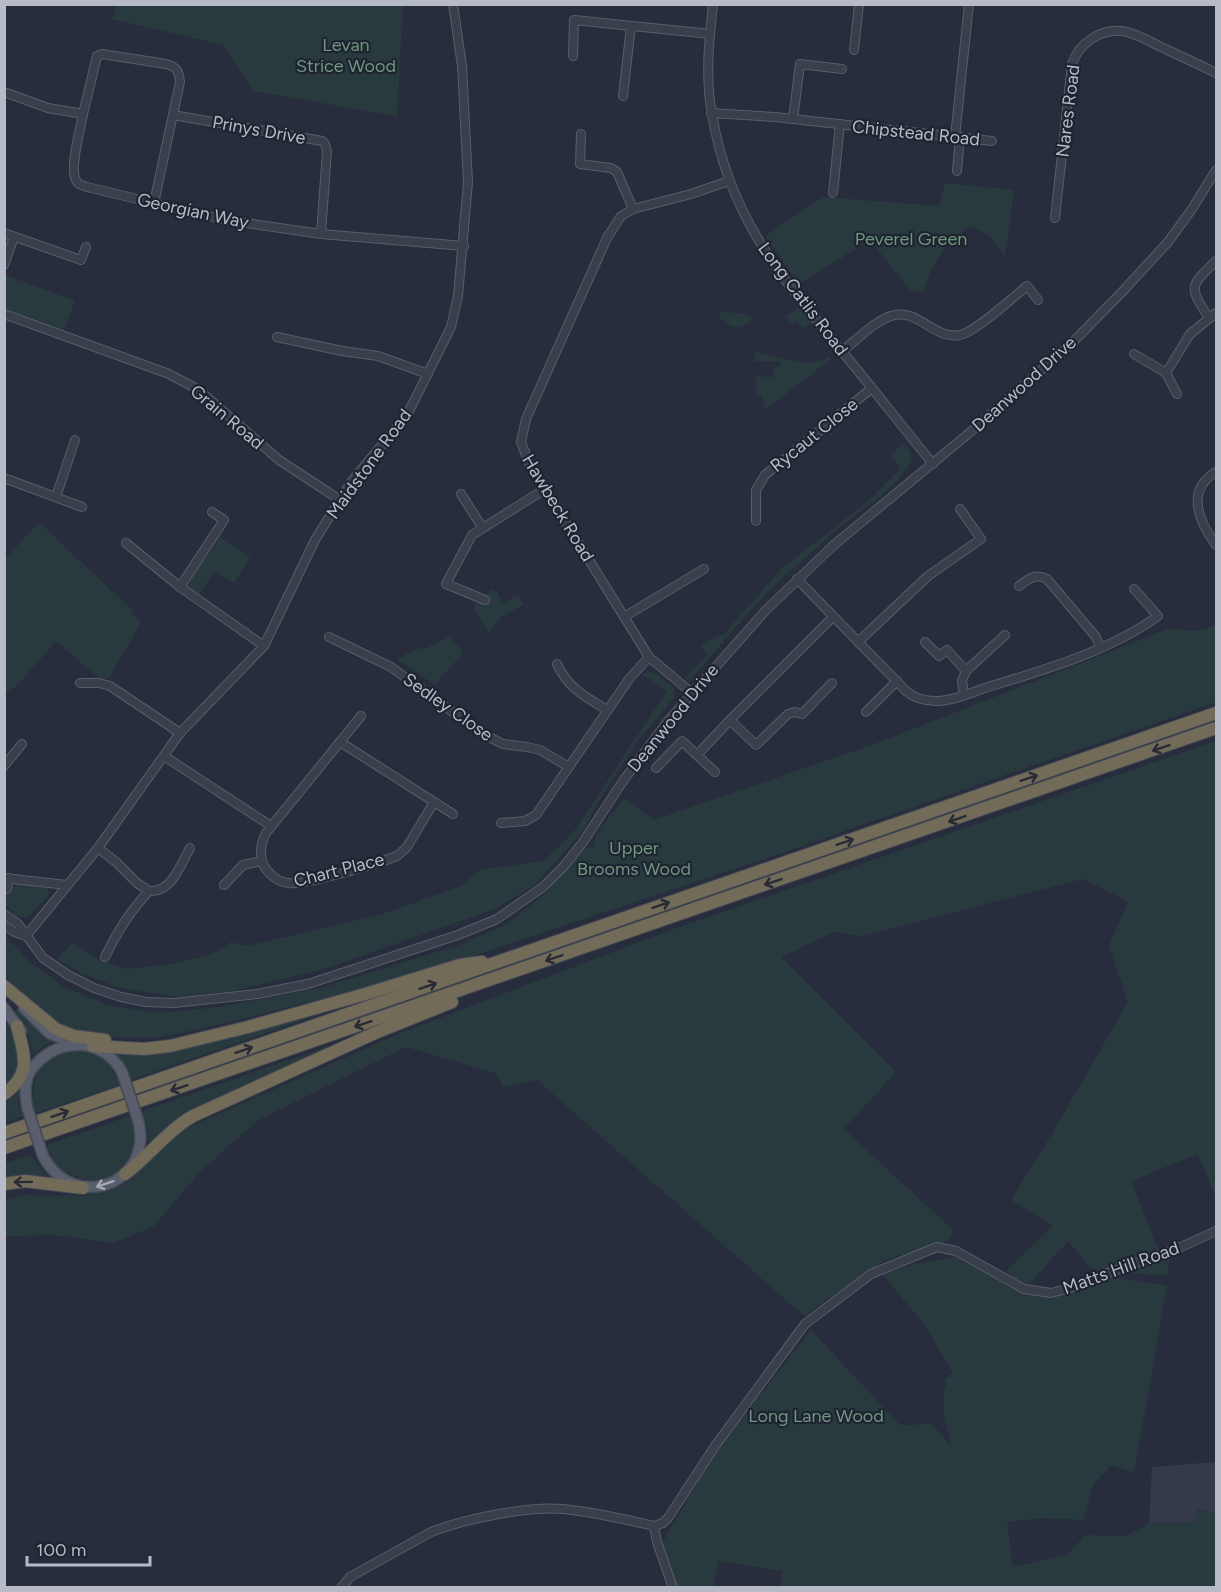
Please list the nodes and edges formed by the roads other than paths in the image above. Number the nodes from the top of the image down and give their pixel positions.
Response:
1 (453, 4) edge
2 (713, 4) edge
3 (859, 4) edge
4 (969, 4) edge
5 (631, 26) junction
6 (710, 34) junction
7 (854, 50) dead end
8 (573, 56) dead end
9 (842, 69) dead end
10 (1216, 73) edge
11 (4, 92) edge
12 (623, 96) dead end
13 (711, 113) junction
14 (83, 114) junction
15 (173, 115) junction
16 (793, 119) junction
17 (840, 124) junction
18 (580, 134) dead end
19 (958, 137) junction
20 (992, 141) dead end
21 (1216, 170) edge
22 (957, 171) dead end
23 (729, 181) junction
24 (833, 193) dead end
25 (154, 203) junction
26 (633, 209) junction
27 (1055, 218) dead end
28 (4, 234) edge
29 (321, 234) junction
30 (14, 237) junction
31 (464, 246) junction
32 (86, 247) dead end
33 (1216, 261) edge
34 (4, 265) edge
35 (1038, 300) dead end
36 (4, 314) edge
37 (1213, 316) edge
38 (277, 337) dead end
39 (842, 351) junction
40 (1134, 354) dead end
41 (1166, 373) junction
42 (428, 374) junction
43 (872, 388) junction
44 (1177, 394) dead end
45 (75, 440) dead end
46 (933, 464) junction
47 (1216, 472) edge
48 (4, 478) edge
49 (544, 489) junction
50 (461, 494) dead end
51 (56, 497) junction
52 (340, 500) junction
53 (82, 507) dead end
54 (960, 509) dead end
55 (212, 512) dead end
56 (756, 521) dead end
57 (482, 527) junction
58 (126, 543) dead end
59 (1216, 545) edge
60 (704, 569) dead end
61 (797, 579) junction
62 (1019, 586) dead end
63 (180, 587) junction
64 (1134, 589) dead end
65 (485, 600) dead end
66 (833, 616) junction
67 (624, 617) junction
68 (1005, 636) dead end
69 (329, 637) dead end
70 (858, 642) junction
71 (925, 642) dead end
72 (264, 646) junction
73 (1100, 647) junction
74 (649, 657) junction
75 (557, 664) dead end
76 (966, 671) junction
77 (897, 681) junction
78 (80, 683) dead end
79 (832, 683) dead end
80 (692, 693) junction
81 (964, 695) junction
82 (607, 710) junction
83 (866, 712) dead end
84 (1216, 713) edge
85 (361, 716) dead end
86 (730, 720) junction
87 (1216, 728) edge
88 (180, 733) junction
89 (340, 742) junction
90 (22, 744) dead end
91 (697, 755) junction
92 (164, 756) junction
93 (4, 766) edge
94 (569, 767) junction
95 (656, 768) dead end
96 (714, 772) dead end
97 (434, 802) junction
98 (453, 814) dead end
99 (501, 823) dead end
100 (271, 826) junction
101 (98, 848) junction
102 (190, 848) dead end
103 (262, 861) junction
104 (7, 878) edge
105 (67, 885) junction
106 (224, 885) dead end
107 (7, 890) dead end
108 (149, 891) junction
109 (4, 914) edge
110 (4, 925) edge
111 (26, 936) junction
112 (105, 957) dead end
113 (507, 959) junction
114 (478, 984) junction
115 (4, 987) edge
116 (4, 1008) edge
117 (17, 1026) junction
118 (204, 1038) junction
119 (77, 1045) junction
120 (93, 1046) junction
121 (28, 1076) junction
122 (4, 1094) edge
123 (4, 1099) edge
124 (4, 1133) edge
125 (4, 1148) edge
126 (125, 1174) junction
127 (4, 1184) edge
128 (83, 1188) junction
129 (1216, 1232) edge
130 (654, 1526) junction
131 (341, 1587) edge
132 (673, 1587) edge

1 - 31 street, Maidstone Road
2 - 6 street, Long Catlis Road
3 - 7 street
4 - 19 street
5 - 6 street
5 - 8 street
5 - 12 street
6 - 13 street, Long Catlis Road
9 - 16 street
10 - 27 street, Nares Road
11 - 14 street
13 - 16 street, Chipstead Road
13 - 23 street, Long Catlis Road
14 - 15 street
14 - 25 street, Georgian Way
15 - 25 street
15 - 29 street, Prinys Drive
16 - 17 street, Chipstead Road
17 - 19 street, Chipstead Road
17 - 24 street, Chipstead Road
18 - 26 street
19 - 20 street, Chipstead Road
19 - 22 street
21 - 46 street, Deanwood Drive
23 - 26 street
23 - 39 street, Long Catlis Road
25 - 29 street, Georgian Way
26 - 49 street, Hawbeck Road
28 - 30 street
29 - 31 street, Georgian Way
30 - 32 street
30 - 34 street
31 - 42 street, Maidstone Road
33 - 37 street
35 - 39 street
36 - 52 street, Grain Road
37 - 41 street
38 - 42 street
39 - 43 street, Long Catlis Road
40 - 41 street
41 - 44 street
42 - 52 street, Maidstone Road
43 - 46 street, Long Catlis Road
43 - 56 street, Rycaut Close
45 - 51 street
46 - 61 street, Deanwood Drive
47 - 59 street
48 - 51 street
49 - 57 street
49 - 67 street, Hawbeck Road
50 - 57 street
51 - 53 street
52 - 72 street, Maidstone Road
54 - 70 street
55 - 63 street
57 - 65 street
58 - 63 street
60 - 67 street
61 - 66 street
61 - 80 street, Deanwood Drive
62 - 73 street
63 - 72 street
64 - 73 street
66 - 70 street
66 - 86 street
67 - 74 street, Hawbeck Road
68 - 76 street
69 - 94 street, Sedley Close
70 - 77 street
71 - 76 street
72 - 88 street, Maidstone Road
73 - 81 street
74 - 80 street, Hawbeck Road
74 - 82 street
75 - 82 street
76 - 81 street
77 - 81 street
77 - 83 street
78 - 88 street
79 - 86 street
80 - 111 street, Deanwood Drive
82 - 94 street
113 -> 84 highway
85 - 89 street
86 - 91 street
87 -> 114 highway
88 - 92 street, Maidstone Road
89 - 97 street
89 - 100 street
90 - 93 street
91 - 95 street
91 - 96 street
92 - 100 street
92 - 101 street, Maidstone Road
94 - 99 street
97 - 98 street
97 - 103 street, Chart Place
100 - 103 street
101 - 105 street, Maidstone Road
101 - 108 street
102 - 108 street
103 - 106 street
104 - 105 street
104 - 107 street
105 - 111 street, Maidstone Road
108 - 112 street
109 - 111 street, Deanwood Drive
110 - 111 street, Deanwood Drive
113 - 118 highway
124 -> 113 highway
114 -> 125 highway
114 - 126 highway
115 - 118 highway
115 - 119 main road
116 - 117 main road
117 - 121 main road
117 - 122 highway
118 - 120 highway
119 - 120 main road
119 - 121 main road
120 - 126 main road, bridge
121 - 123 highway
121 - 128 main road, bridge
126 -> 128 main road
128 -> 127 highway
129 - 130 street, Matts Hill Road
130 - 131 street
130 - 132 street

